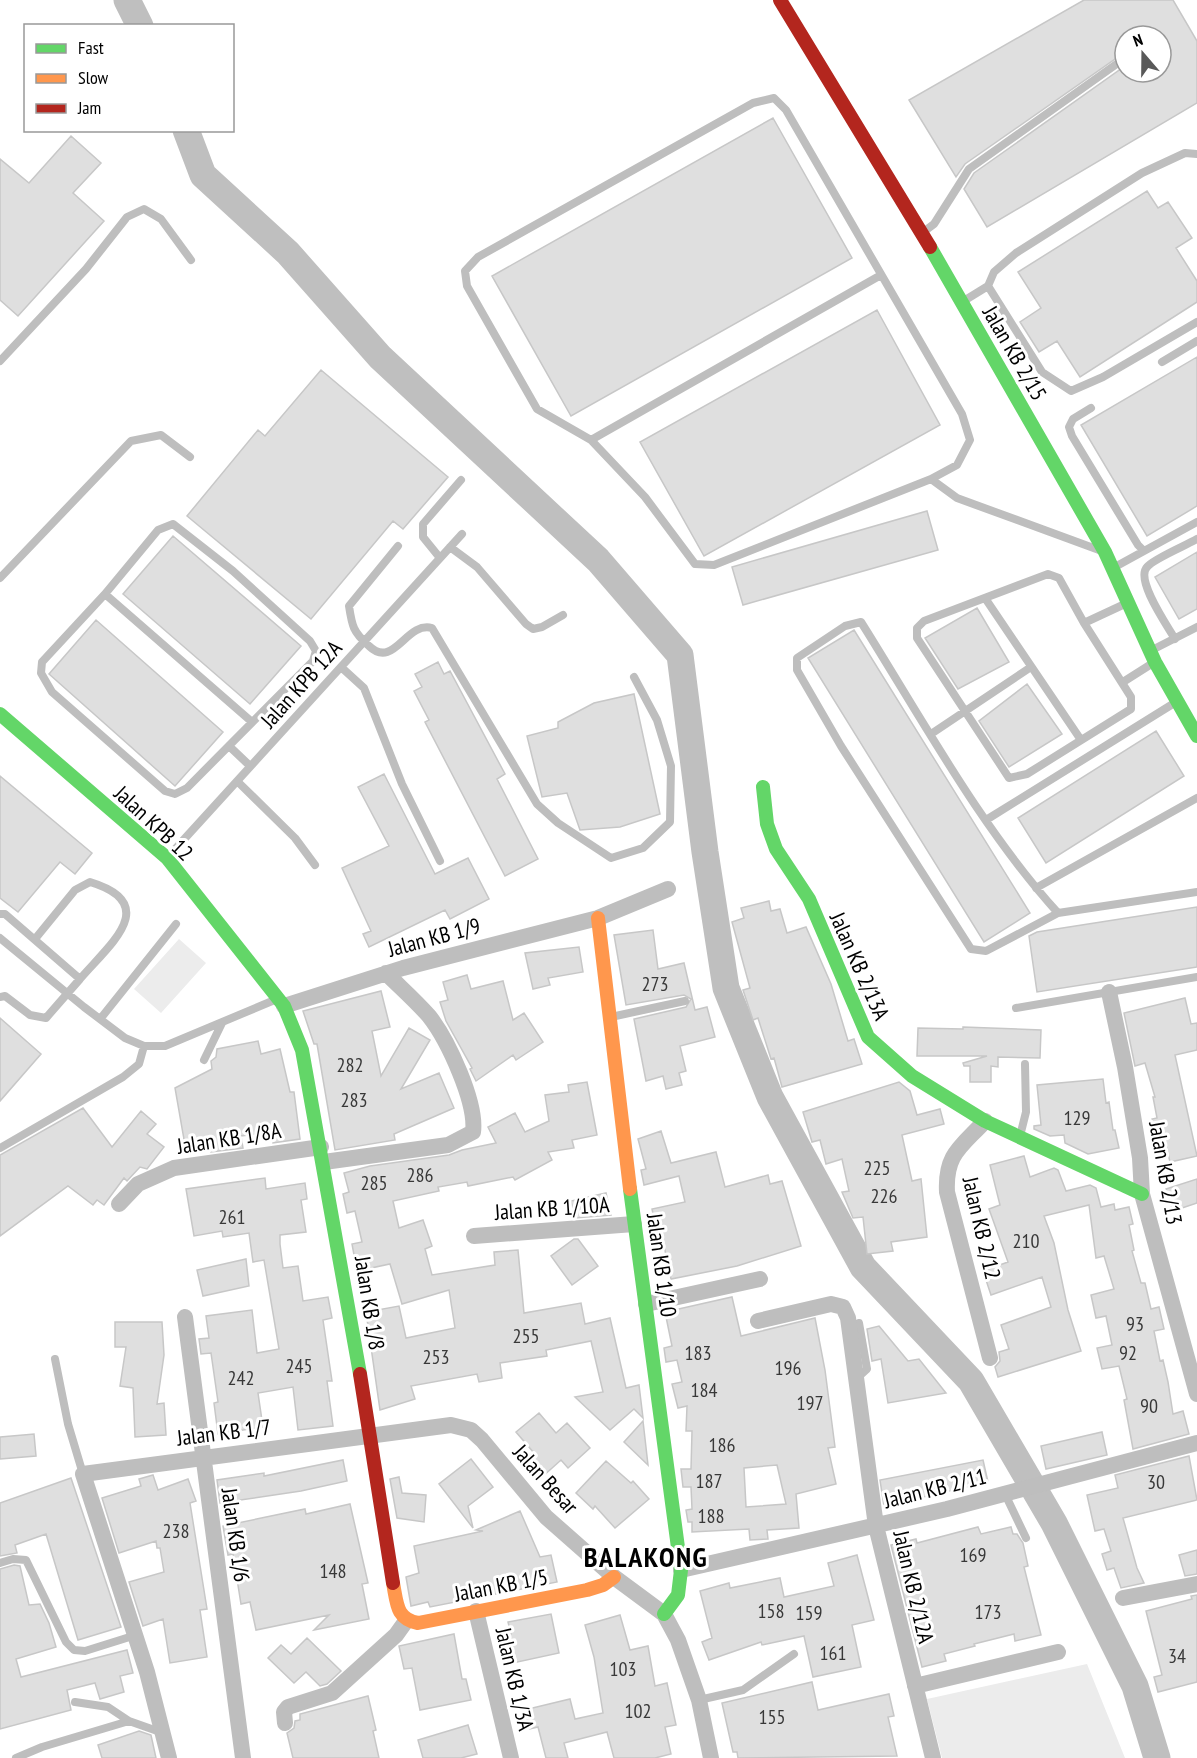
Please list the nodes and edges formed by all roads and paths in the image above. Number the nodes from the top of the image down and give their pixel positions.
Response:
1 (780, 0) edge
2 (1113, 67) edge
3 (1197, 154) edge
4 (922, 233) junction
5 (191, 260) dead end
6 (880, 275) junction
7 (988, 286) junction
8 (962, 302) junction
9 (1197, 322) edge
10 (1197, 341) edge
11 (0, 361) edge
12 (1162, 362) dead end
13 (1091, 408) dead end
14 (591, 440) junction
15 (190, 457) dead end
16 (931, 479) junction
17 (460, 480) dead end
18 (1197, 522) edge
19 (462, 534) dead end
20 (1197, 539) edge
21 (398, 546) dead end
22 (450, 547) junction
23 (1144, 551) junction
24 (1105, 552) junction
25 (440, 558) junction
26 (1113, 569) junction
27 (0, 578) edge
28 (105, 594) junction
29 (985, 598) junction
30 (1128, 602) junction
31 (563, 615) dead end
32 (1084, 623) junction
33 (1197, 627) edge
34 (1175, 639) junction
35 (364, 642) junction
36 (1152, 657) junction
37 (341, 667) junction
38 (1031, 668) junction
39 (634, 677) dead end
40 (1123, 682) junction
41 (1176, 702) junction
42 (963, 711) junction
43 (0, 714) edge
44 (1193, 718) edge
45 (252, 722) junction
46 (931, 734) junction
47 (1197, 736) edge
48 (1081, 741) junction
49 (229, 746) junction
50 (250, 766) junction
51 (237, 781) junction
52 (763, 787) dead end
53 (1197, 798) edge
54 (986, 820) junction
55 (166, 858) junction
56 (440, 861) dead end
57 (315, 865) dead end
58 (1036, 888) junction
59 (668, 889) dead end
60 (1197, 892) edge
61 (1058, 913) junction
62 (0, 914) edge
63 (598, 918) junction
64 (177, 924) dead end
65 (0, 938) edge
66 (34, 939) junction
67 (386, 973) junction
68 (1197, 977) edge
69 (80, 979) junction
70 (1109, 992) junction
71 (67, 994) junction
72 (0, 997) edge
73 (685, 1001) dead end
74 (281, 1002) junction
75 (1016, 1008) dead end
76 (610, 1017) junction
77 (100, 1018) junction
78 (222, 1023) junction
79 (144, 1046) junction
80 (204, 1060) dead end
81 (1025, 1064) dead end
82 (985, 1121) junction
83 (1019, 1136) junction
84 (0, 1148) edge
85 (322, 1155) junction
86 (1142, 1194) junction
87 (119, 1204) dead end
88 (634, 1224) junction
89 (474, 1236) dead end
90 (760, 1279) dead end
91 (646, 1304) junction
92 (184, 1317) dead end
93 (758, 1321) dead end
94 (990, 1358) dead end
95 (55, 1359) dead end
96 (1197, 1394) edge
97 (370, 1437) junction
98 (1197, 1443) edge
99 (202, 1457) junction
100 (83, 1474) junction
101 (1009, 1493) junction
102 (876, 1526) junction
103 (1026, 1538) dead end
104 (0, 1563) edge
105 (681, 1570) junction
106 (614, 1577) junction
107 (1197, 1584) edge
108 (1123, 1598) dead end
109 (476, 1611) junction
110 (664, 1614) junction
111 (402, 1617) junction
112 (136, 1635) junction
113 (1058, 1652) dead end
114 (794, 1654) dead end
115 (915, 1686) junction
116 (699, 1700) junction
117 (75, 1702) dead end
118 (129, 1721) junction
119 (285, 1723) dead end
120 (163, 1733) junction
121 (16, 1758) edge
122 (169, 1758) edge
123 (243, 1758) edge
124 (511, 1758) edge
125 (711, 1758) edge
126 (933, 1758) edge

1 - 4 street, Jalan KB 2/15
2 - 4 lane
3 - 7 lane
4 - 8 street, Jalan KB 2/15
5 - 11 lane
6 - 14 lane
6 - 14 lane
6 - 16 lane
7 - 8 lane
7 - 9 lane
8 - 24 street, Jalan KB 2/15
10 - 12 lane
13 - 23 lane
14 - 16 lane
15 - 27 lane
16 - 24 lane
17 - 25 lane
18 - 23 lane
19 - 22 lane, Jalan KPB 12A
20 - 34 lane
21 - 35 lane
22 - 25 lane, Jalan KPB 12A
22 - 31 lane
23 - 26 lane
24 - 26 street, Jalan KB 2/15
25 - 35 lane, Jalan KPB 12A
26 - 30 street, Jalan KB 2/15
28 - 45 lane
28 - 45 lane
28 - 49 lane
29 - 32 lane
29 - 38 lane
29 - 42 lane
30 - 32 lane
30 - 36 street, Jalan KB 2/15
32 - 40 lane
33 - 34 lane
34 - 36 lane
35 - 37 lane, Jalan KPB 12A
35 - 39 lane
36 - 40 lane
36 - 41 street, Jalan KB 2/15
37 - 50 lane, Jalan KPB 12A
37 - 56 lane
38 - 42 lane
38 - 48 lane
40 - 48 lane
41 - 44 street, Jalan KB 2/15
41 - 54 lane
42 - 46 lane
42 - 48 lane
43 - 55 street, Jalan KPB 12
44 - 47 street, Jalan KB 2/15
45 - 49 lane
46 - 54 lane
46 - 61 lane
49 - 50 lane
50 - 51 lane, Jalan KPB 12A
51 - 55 lane, Jalan KPB 12A
51 - 57 lane
52 - 82 street, Jalan KB 2/13A
53 - 58 lane
54 - 58 lane
55 - 74 street, Jalan KPB 12
58 - 61 lane
59 - 63 street, Jalan KB 1/9
60 - 61 lane
62 - 66 lane
63 - 67 street, Jalan KB 1/9
63 - 76 street, Jalan KB 1/10
64 - 77 lane
65 - 71 lane
66 - 69 lane
66 - 69 lane
67 - 74 street, Jalan KB 1/9
67 - 85 street, Jalan KB 1/8A
68 - 70 lane
69 - 71 lane
70 - 75 lane
70 - 86 street, Jalan KB 2/13
71 - 72 lane
71 - 77 lane
73 - 76 lane
74 - 78 lane, Jalan KB 1/9
74 - 85 street, Jalan KB 1/8
76 - 88 street, Jalan KB 1/10
77 - 79 lane
78 - 79 lane, Jalan KB 1/9
78 - 80 lane
79 - 84 lane
81 - 83 lane
82 - 83 street, Jalan KB 2/13A
82 - 94 street, Jalan KB 2/12
83 - 86 street, Jalan KB 2/13A
85 - 87 street, Jalan KB 1/8A
85 - 97 street, Jalan KB 1/8
86 - 96 street, Jalan KB 2/13
88 - 89 street, Jalan KB 1/10A
88 - 91 street, Jalan KB 1/10
90 - 91 street
91 - 105 street, Jalan KB 1/10
92 - 99 street, Jalan KB 1/6
93 - 102 street, Jalan KB 2/12A
95 - 100 lane
97 - 99 street, Jalan KB 1/7
97 - 106 street, Jalan Besar
97 - 111 street, Jalan KB 1/8
98 - 101 street, Jalan KB 2/11
99 - 100 street, Jalan KB 1/7
99 - 123 street, Jalan KB 1/6
100 - 112 street
101 - 102 street, Jalan KB 2/11
101 - 103 lane
102 - 105 street, Jalan KB 2/11
102 - 115 street, Jalan KB 2/12A
104 - 112 lane
105 - 110 street, Jalan KB 1/10
106 - 109 street, Jalan KB 1/5
106 - 110 street, Jalan Besar
107 - 108 street
109 - 111 street, Jalan KB 1/5
109 - 124 street, Jalan KB 1/3A
110 - 116 street, Jalan Besar
111 - 119 street
112 - 120 street
113 - 115 street
114 - 116 lane
115 - 126 street, Jalan KB 2/12A
116 - 125 street, Jalan Besar
117 - 118 lane
118 - 120 lane
118 - 121 lane
120 - 122 street

